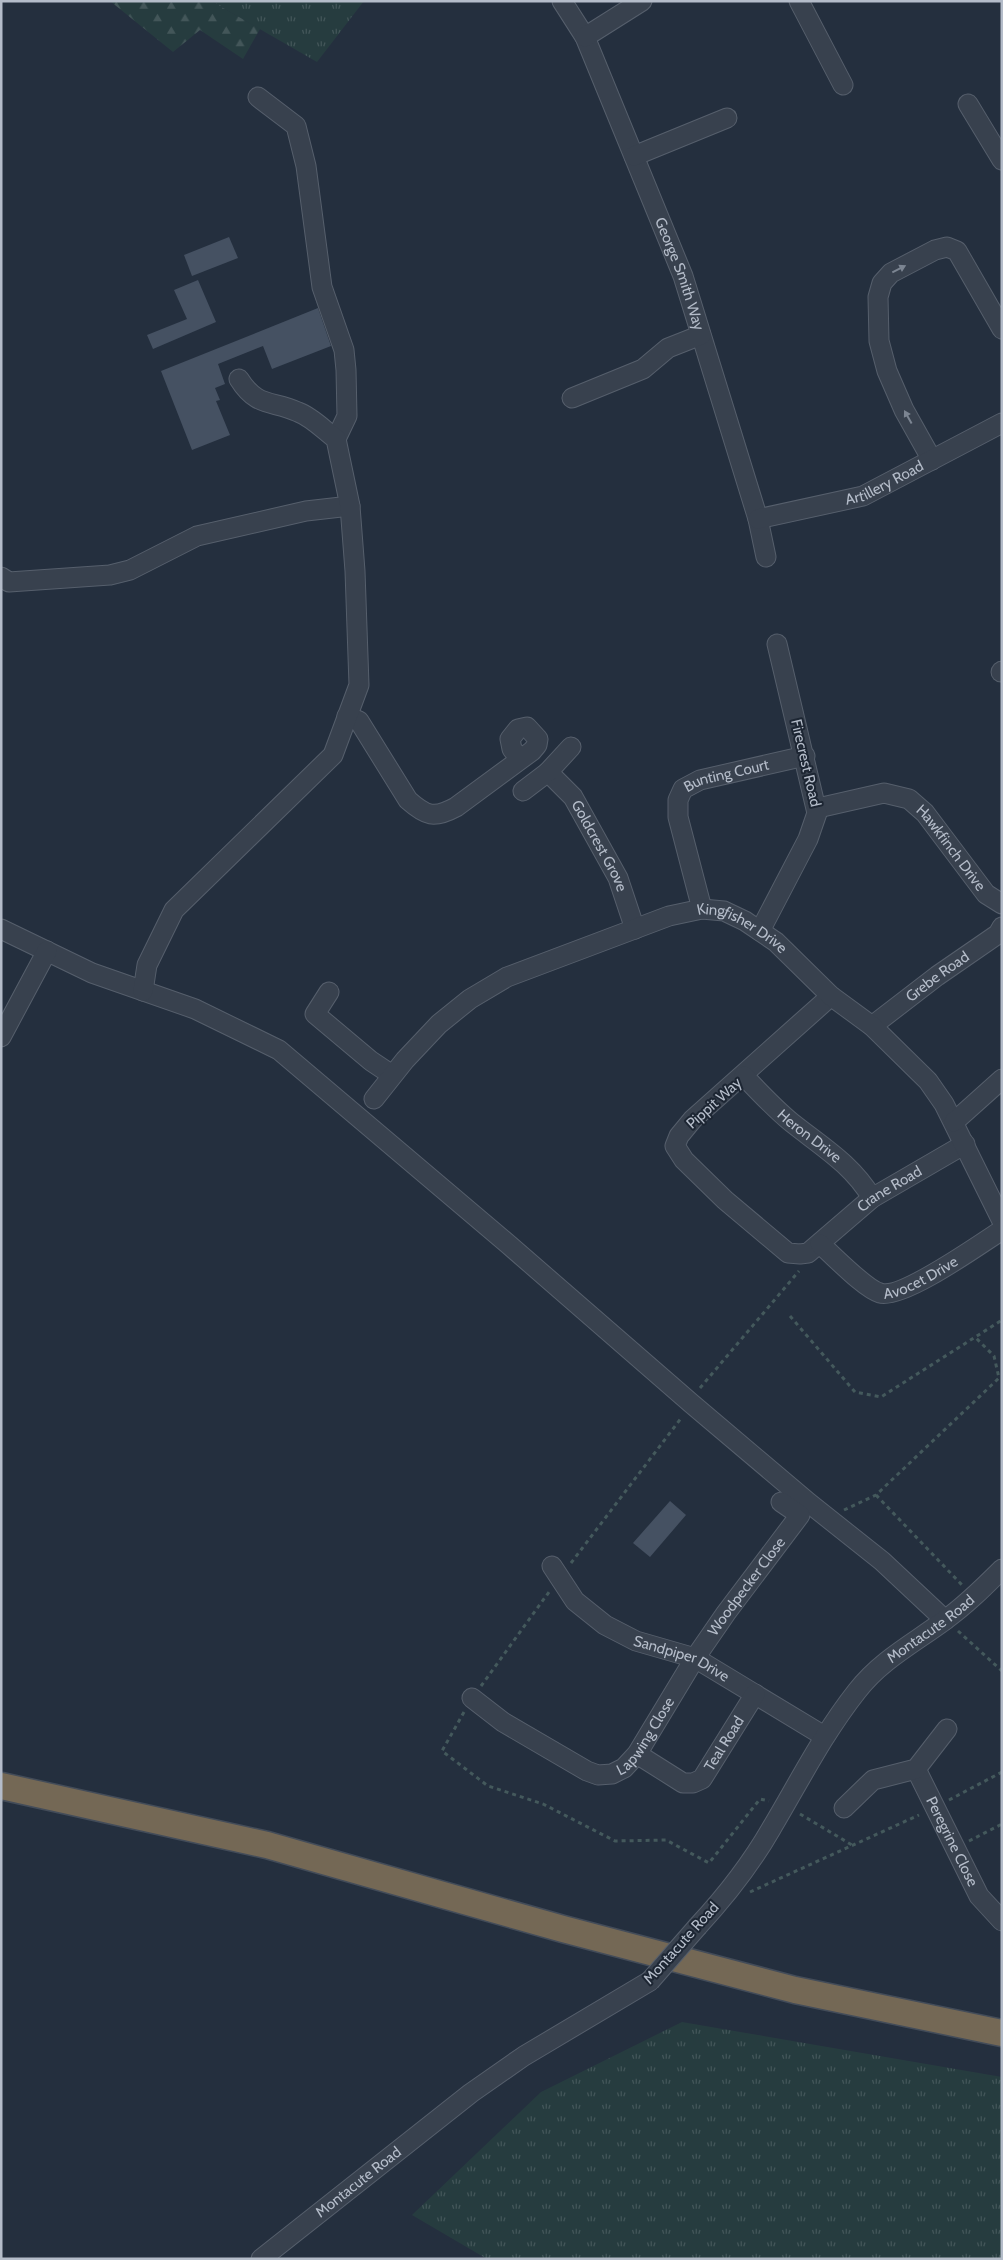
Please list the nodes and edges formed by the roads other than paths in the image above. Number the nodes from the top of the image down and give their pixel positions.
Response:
1 (562, 1) edge
2 (642, 1) edge
3 (799, 1) edge
4 (585, 37) junction
5 (843, 85) dead end
6 (258, 96) dead end
7 (968, 104) dead end
8 (727, 118) dead end
9 (634, 156) junction
10 (1002, 160) edge
11 (1002, 329) edge
12 (701, 335) junction
13 (239, 379) dead end
14 (572, 398) dead end
15 (1002, 423) edge
16 (336, 440) junction
17 (932, 460) junction
18 (350, 506) junction
19 (758, 519) junction
20 (766, 557) dead end
21 (1, 576) edge
22 (777, 644) dead end
23 (347, 716) junction
24 (571, 747) dead end
25 (805, 756) junction
26 (520, 759) dead end
27 (548, 772) junction
28 (523, 791) dead end
29 (818, 808) junction
30 (998, 902) edge
31 (702, 909) junction
32 (1002, 927) edge
33 (1, 929) edge
34 (635, 929) junction
35 (760, 931) junction
36 (47, 951) junction
37 (143, 991) junction
38 (329, 992) dead end
39 (831, 996) junction
40 (872, 1026) junction
41 (1, 1036) edge
42 (392, 1075) junction
43 (744, 1076) junction
44 (1002, 1079) edge
45 (374, 1099) dead end
46 (954, 1122) junction
47 (965, 1144) junction
48 (995, 1189) edge
49 (872, 1198) junction
50 (1002, 1221) edge
51 (1002, 1230) edge
52 (814, 1248) junction
53 (781, 1502) dead end
54 (800, 1516) junction
55 (864, 1562) dead end
56 (1002, 1569) edge
57 (555, 1572) road end
58 (945, 1620) junction
59 (695, 1658) junction
60 (754, 1694) junction
61 (472, 1698) dead end
62 (947, 1729) dead end
63 (824, 1736) junction
64 (637, 1754) junction
65 (916, 1770) junction
66 (1, 1786) edge
67 (844, 1808) dead end
68 (998, 1911) edge
69 (1002, 2033) edge
70 (261, 2259) edge

1 - 4 street, George Smith Way
2 - 4 street
3 - 5 street
4 - 9 street, George Smith Way
6 - 16 street
7 - 10 street
8 - 9 street
9 - 12 street, George Smith Way
17 -> 11 street
12 - 14 street
12 - 19 street, George Smith Way
13 - 16 street
15 - 17 street, Artillery Road
16 - 18 street
17 - 19 street, Artillery Road
18 - 21 street
18 - 23 street
19 - 20 street, George Smith Way
22 - 25 street, Firecrest Road
23 - 26 street
23 - 37 street
24 - 27 street
25 - 29 street, Firecrest Road
25 - 31 street, Bunting Court
27 - 28 street
27 - 34 street, Goldcrest Grove
29 - 30 street, Hawkfinch Drive
29 - 35 street, Firecrest Road
31 - 34 street, Kingfisher Drive
31 - 35 street, Kingfisher Drive
32 - 40 street, Grebe Road
33 - 36 street
34 - 42 street, Kingfisher Drive
35 - 39 street, Kingfisher Drive
36 - 37 street
36 - 41 street
37 - 58 street
38 - 42 street
39 - 40 street, Kingfisher Drive
39 - 43 street, Pippit Way
40 - 46 street, Kingfisher Drive
42 - 45 street, Kingfisher Drive
43 - 49 street, Heron Drive
43 - 52 street, Pippit Way
44 - 46 street
46 - 47 street, Kingfisher Drive
47 - 48 street, Kingfisher Drive
47 - 49 street, Crane Road
48 - 50 street, Kingfisher Drive
49 - 52 street, Crane Road
51 - 52 street, Avocet Drive
53 - 54 street
54 - 55 street
54 - 59 street, Woodpecker Close
56 - 58 street, Montacute Road
57 - 59 street, Sandpiper Drive
58 - 63 street, Montacute Road
59 - 60 street, Sandpiper Drive
59 - 64 street, Lapwing Close
60 - 63 street, Sandpiper Drive
60 - 64 street, Teal Road
61 - 64 street, Lapwing Close
62 - 65 street
63 - 70 street, Montacute Road, bridge
65 - 67 street
65 - 68 street, Peregrine Close
66 - 69 highway

